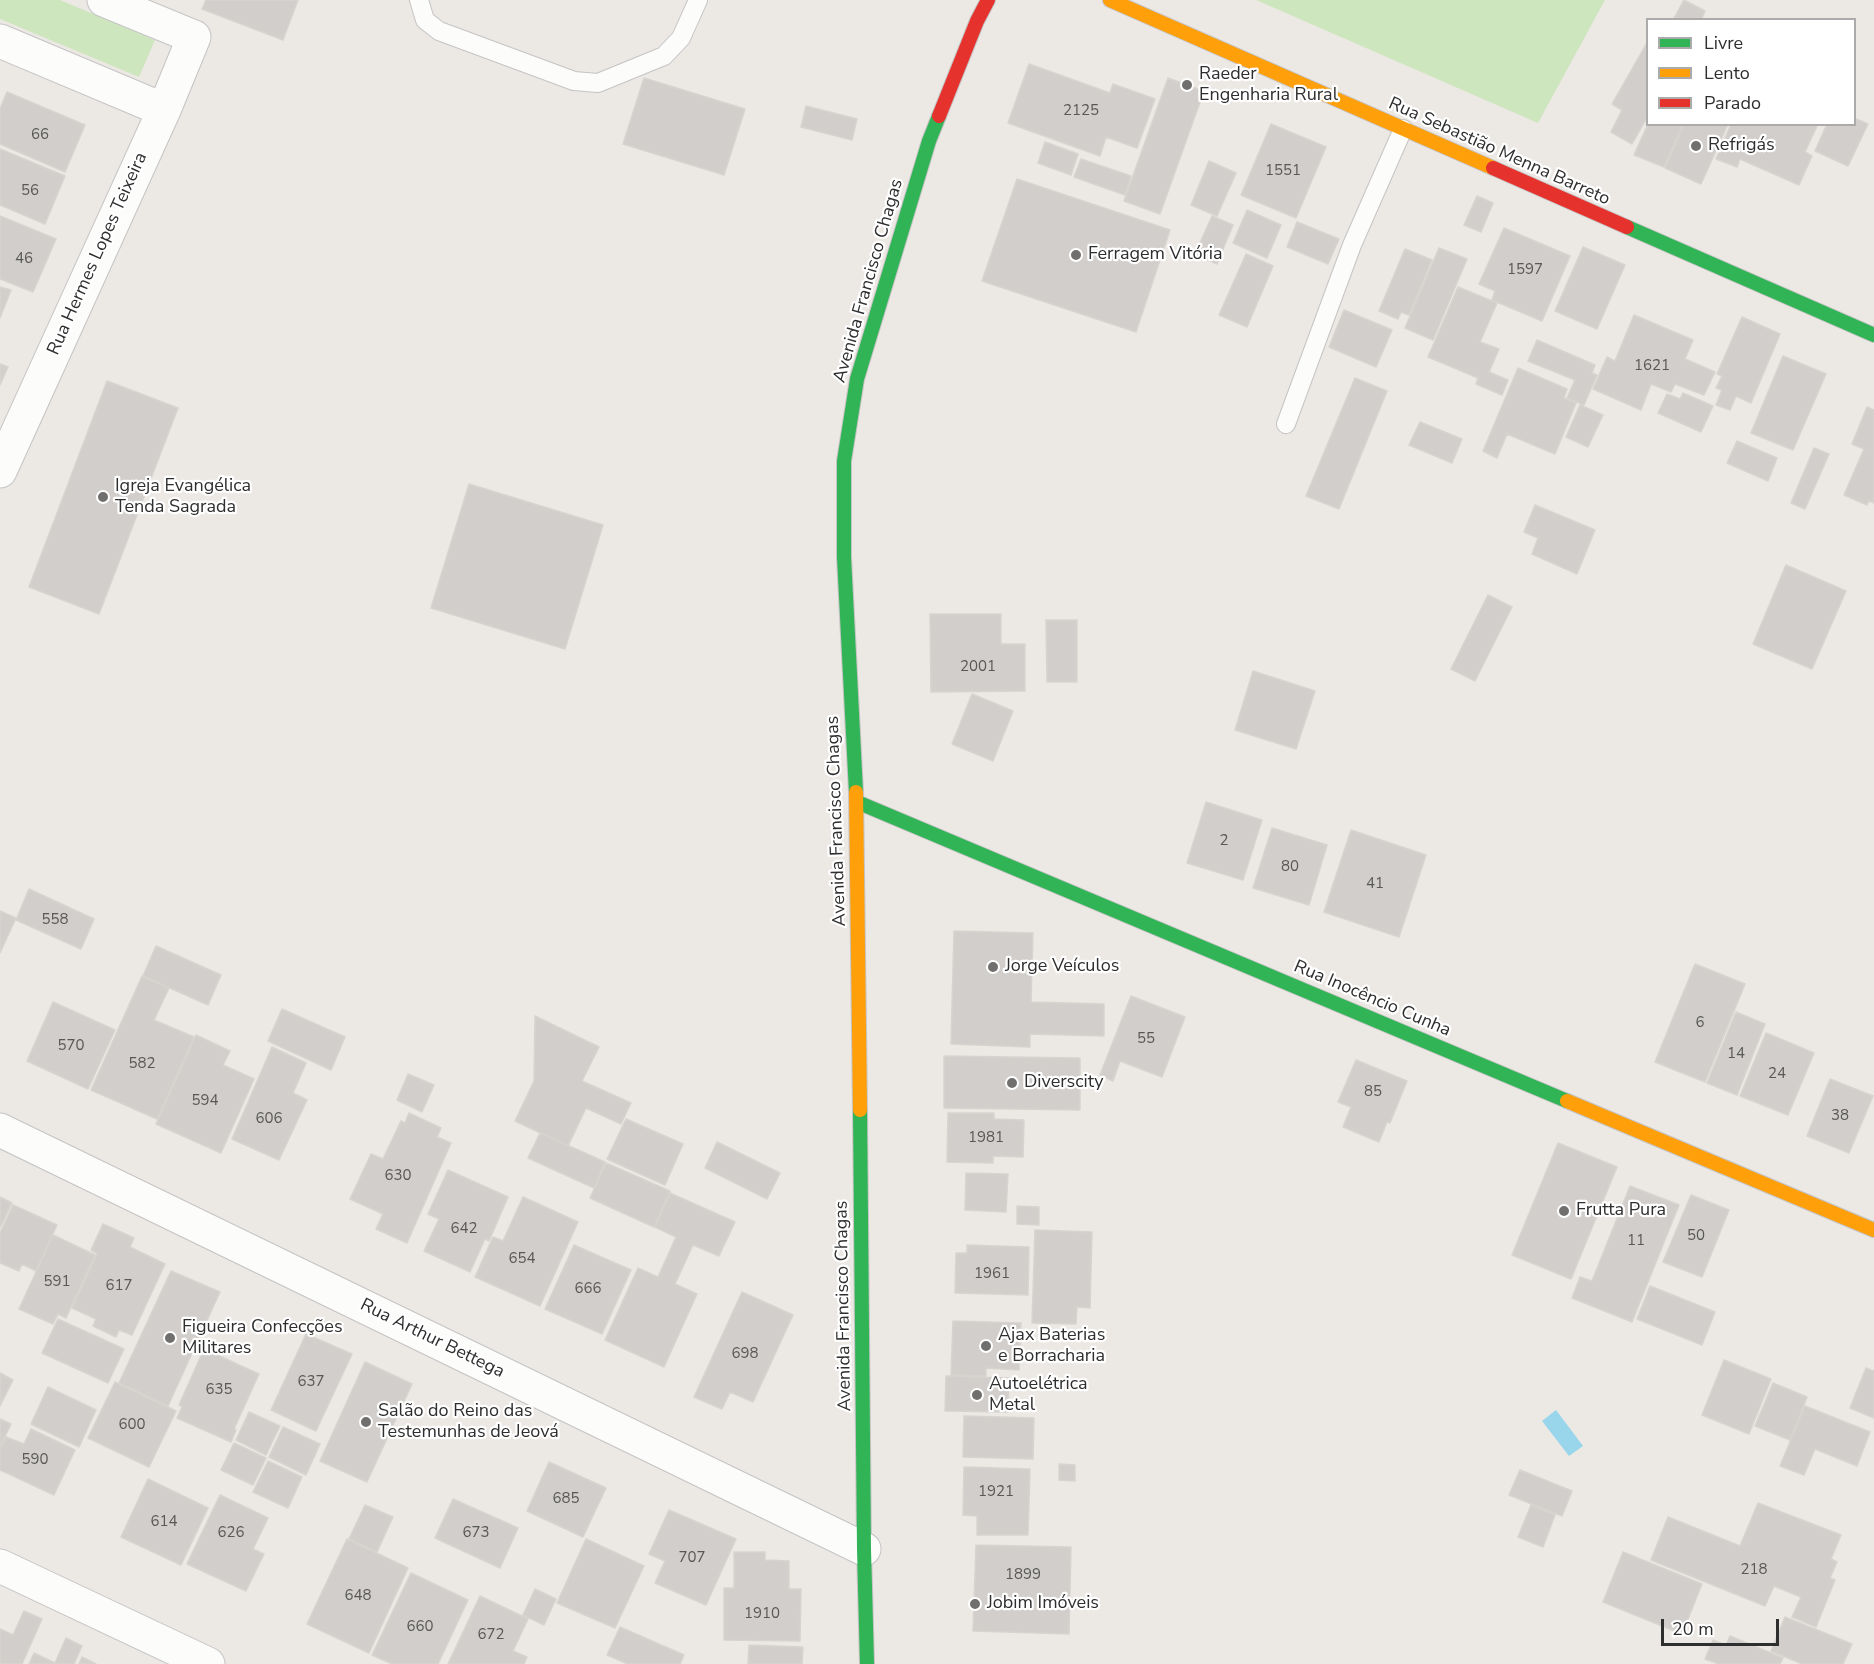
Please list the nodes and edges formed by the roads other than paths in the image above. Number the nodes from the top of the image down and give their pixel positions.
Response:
1 (104, 0) edge
2 (419, 0) edge
3 (698, 0) edge
4 (988, 0) edge
5 (1110, 0) edge
6 (0, 41) edge
7 (164, 110) junction
8 (1402, 129) junction
9 (1874, 335) edge
10 (1286, 423) dead end
11 (0, 471) edge
12 (857, 802) junction
13 (0, 1130) edge
14 (1874, 1230) edge
15 (864, 1549) junction
16 (0, 1566) edge
17 (208, 1664) edge
18 (867, 1664) edge

1 - 7 street, Rua Hermes Lopes Teixeira
2 - 3 lane
4 - 12 main road, Avenida Francisco Chagas
5 - 8 main road, Rua Sebastião Menna Barreto
6 - 7 street
7 - 11 street, Rua Hermes Lopes Teixeira
8 - 9 main road, Rua Sebastião Menna Barreto
8 - 10 lane
12 - 14 main road, Rua Inocêncio Cunha
12 - 15 main road, Avenida Francisco Chagas
13 - 15 street, Rua Arthur Bettega
15 - 18 main road, Avenida Francisco Chagas
16 - 17 street

